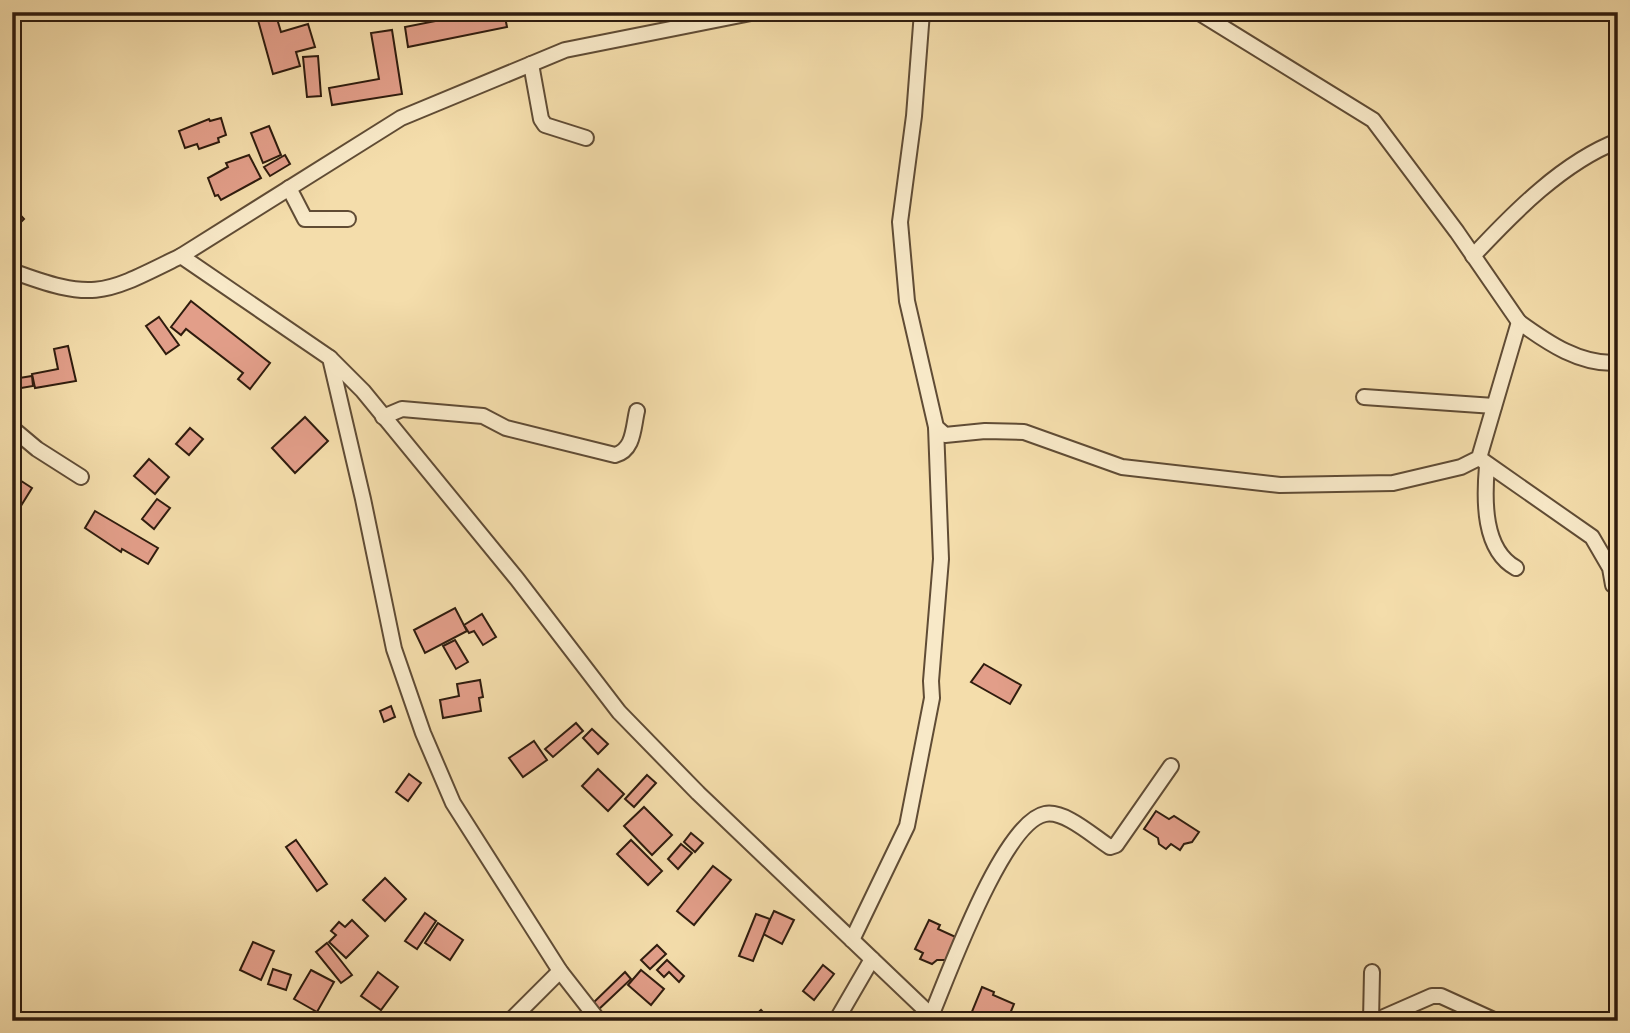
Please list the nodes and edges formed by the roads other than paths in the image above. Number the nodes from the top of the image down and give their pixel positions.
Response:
1 (756, 12) edge
2 (922, 12) edge
3 (1198, 12) edge
4 (531, 64) junction
5 (586, 138) dead end
6 (1618, 141) edge
7 (289, 188) junction
8 (348, 219) dead end
9 (181, 256) junction
10 (1474, 256) junction
11 (12, 271) edge
12 (1519, 322) junction
13 (12, 339) edge
14 (12, 349) edge
15 (330, 358) junction
16 (1618, 363) edge
17 (1364, 397) dead end
18 (1494, 407) junction
19 (636, 411) dead end
20 (383, 417) junction
21 (936, 427) junction
22 (12, 428) edge
23 (1483, 462) junction
24 (81, 477) dead end
25 (1516, 568) dead end
26 (1618, 586) edge
27 (1171, 766) dead end
28 (852, 940) junction
29 (872, 959) junction
30 (560, 971) junction
31 (1372, 972) dead end
32 (934, 1018) edge
33 (510, 1021) edge
34 (599, 1021) edge
35 (836, 1021) edge
36 (1373, 1021) edge
37 (1496, 1021) edge

1 - 4 street
2 - 21 street
3 - 10 street
4 - 5 street
4 - 7 street
6 - 10 street
7 - 8 street
7 - 9 street
9 - 11 street
9 - 15 street
10 - 12 street
12 - 16 street
12 - 18 street
13 - 14 street
15 - 20 street
15 - 30 street
17 - 18 street
18 - 23 street
19 - 20 street
20 - 28 street
21 - 23 street
21 - 28 street
22 - 24 street
23 - 25 street
23 - 26 street
27 - 32 street
28 - 29 street
29 - 32 street
29 - 35 street
30 - 33 street
30 - 34 street
31 - 36 street
36 - 37 street

